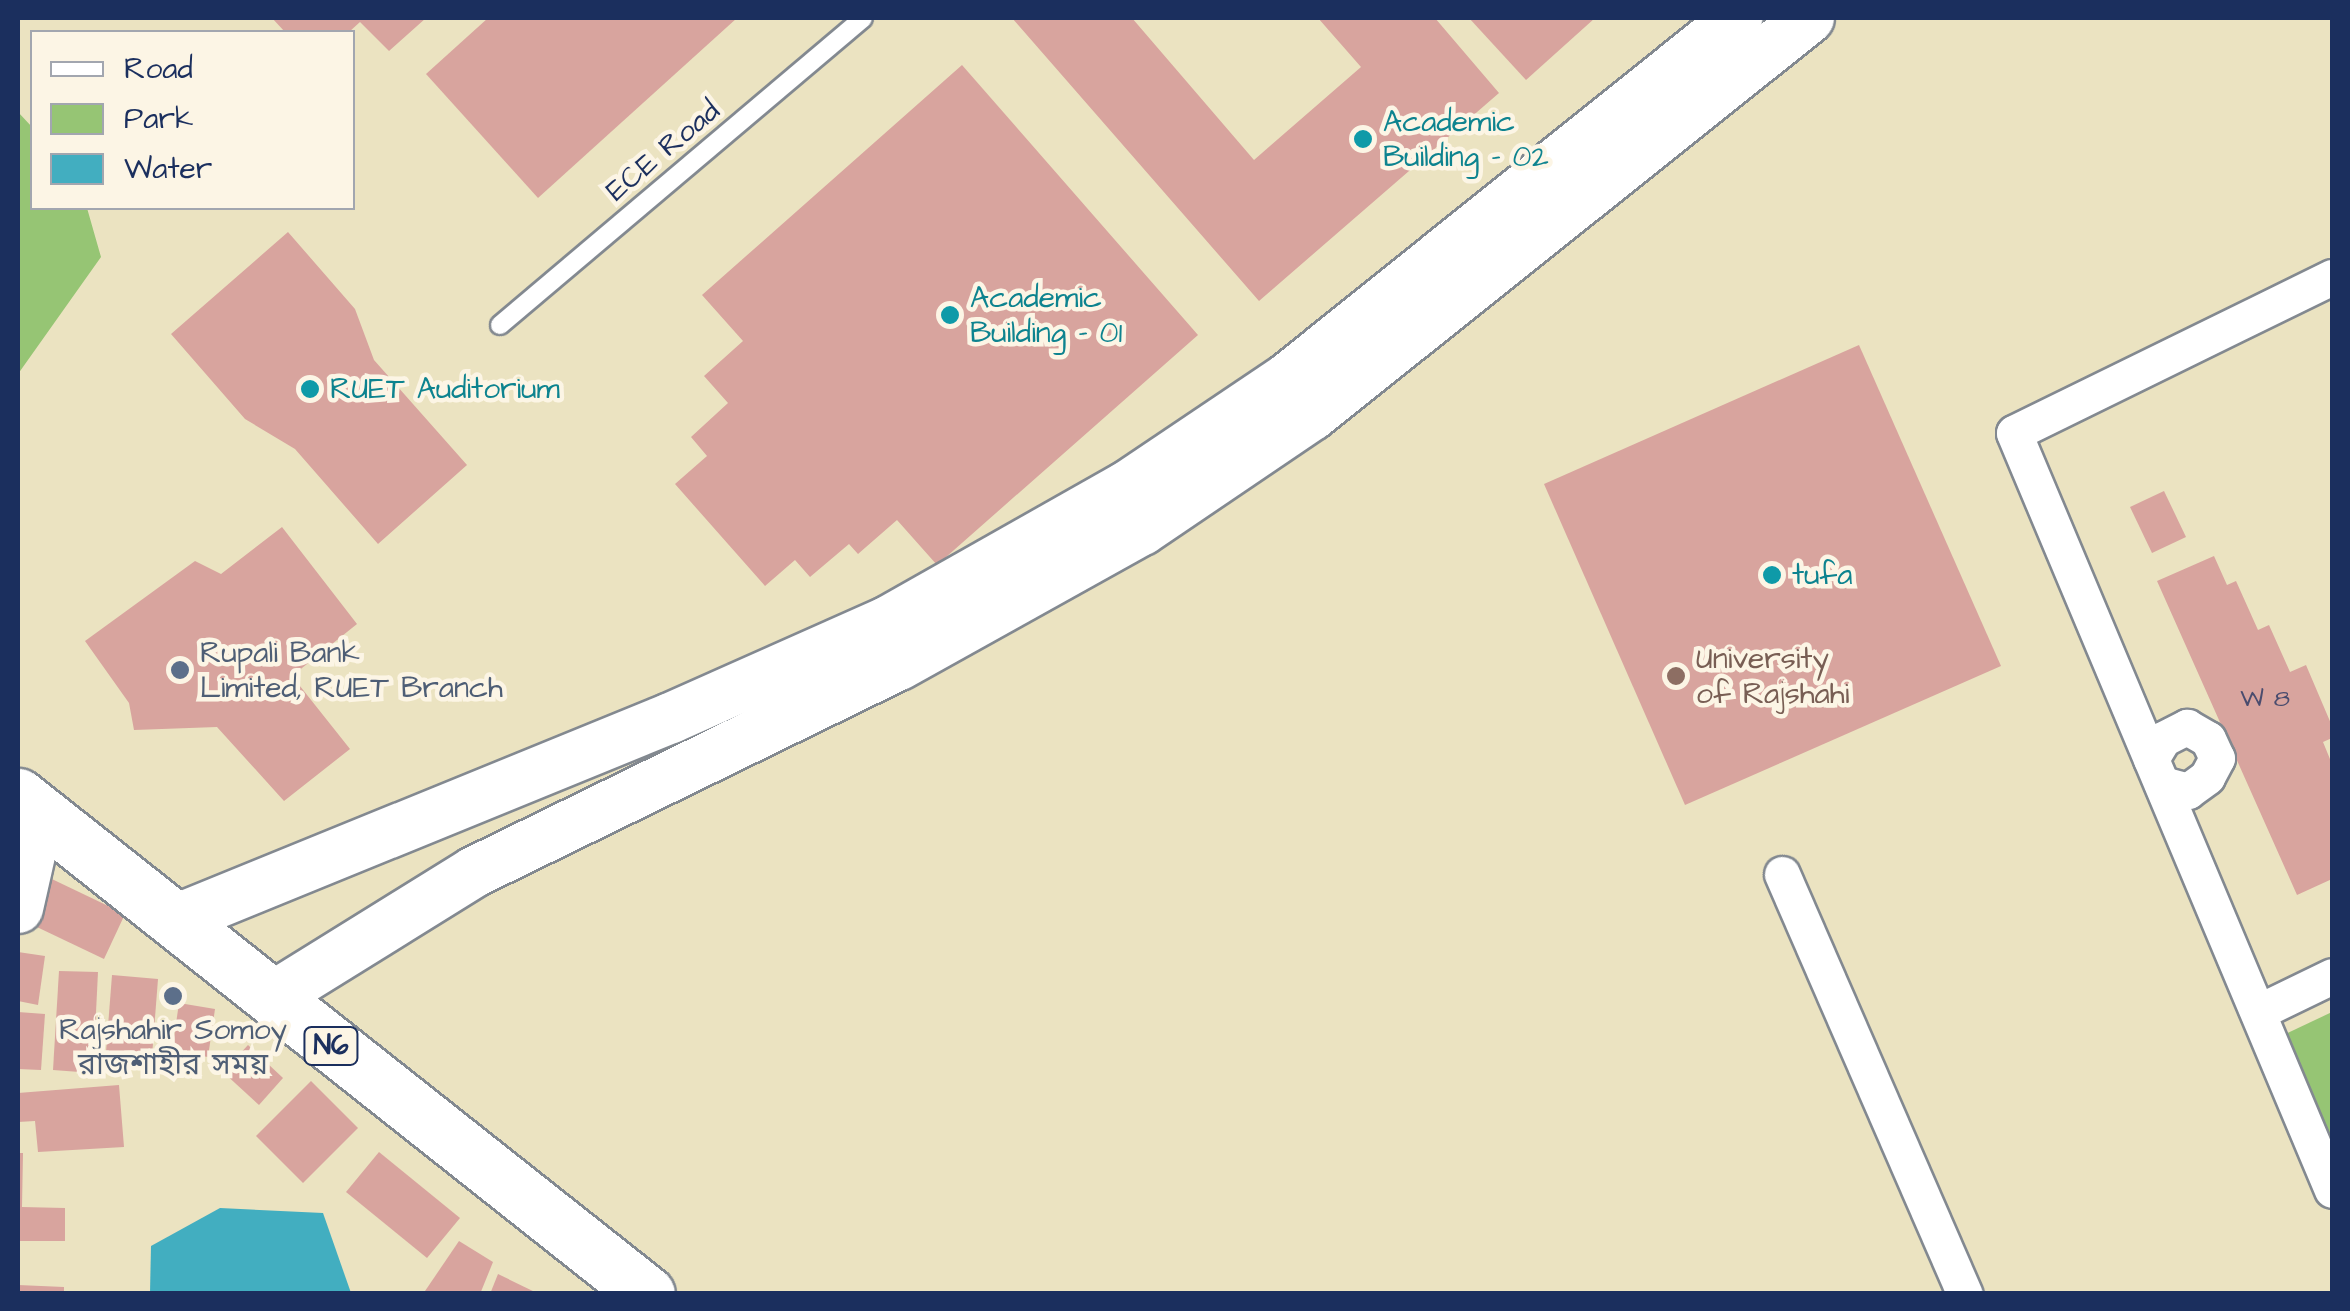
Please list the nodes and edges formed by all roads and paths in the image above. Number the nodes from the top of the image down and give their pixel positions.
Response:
1 (863, 18) edge
2 (1738, 18) edge
3 (1809, 18) edge
4 (2332, 277) edge
5 (500, 326) dead end
6 (28, 806) edge
7 (1782, 874) dead end
8 (18, 908) edge
9 (173, 921) junction
10 (2332, 976) edge
11 (272, 998) junction
12 (2258, 1012) junction
13 (2332, 1190) edge
14 (646, 1294) edge
15 (1965, 1294) edge

1 - 5 lane, ECE Road
2 - 9 main road
3 - 11 main road
4 - 12 street
6 - 8 main road
6 - 9 highway, N6
7 - 15 street
9 - 11 highway, N6
10 - 12 street
11 - 14 highway, N6
12 - 13 street

